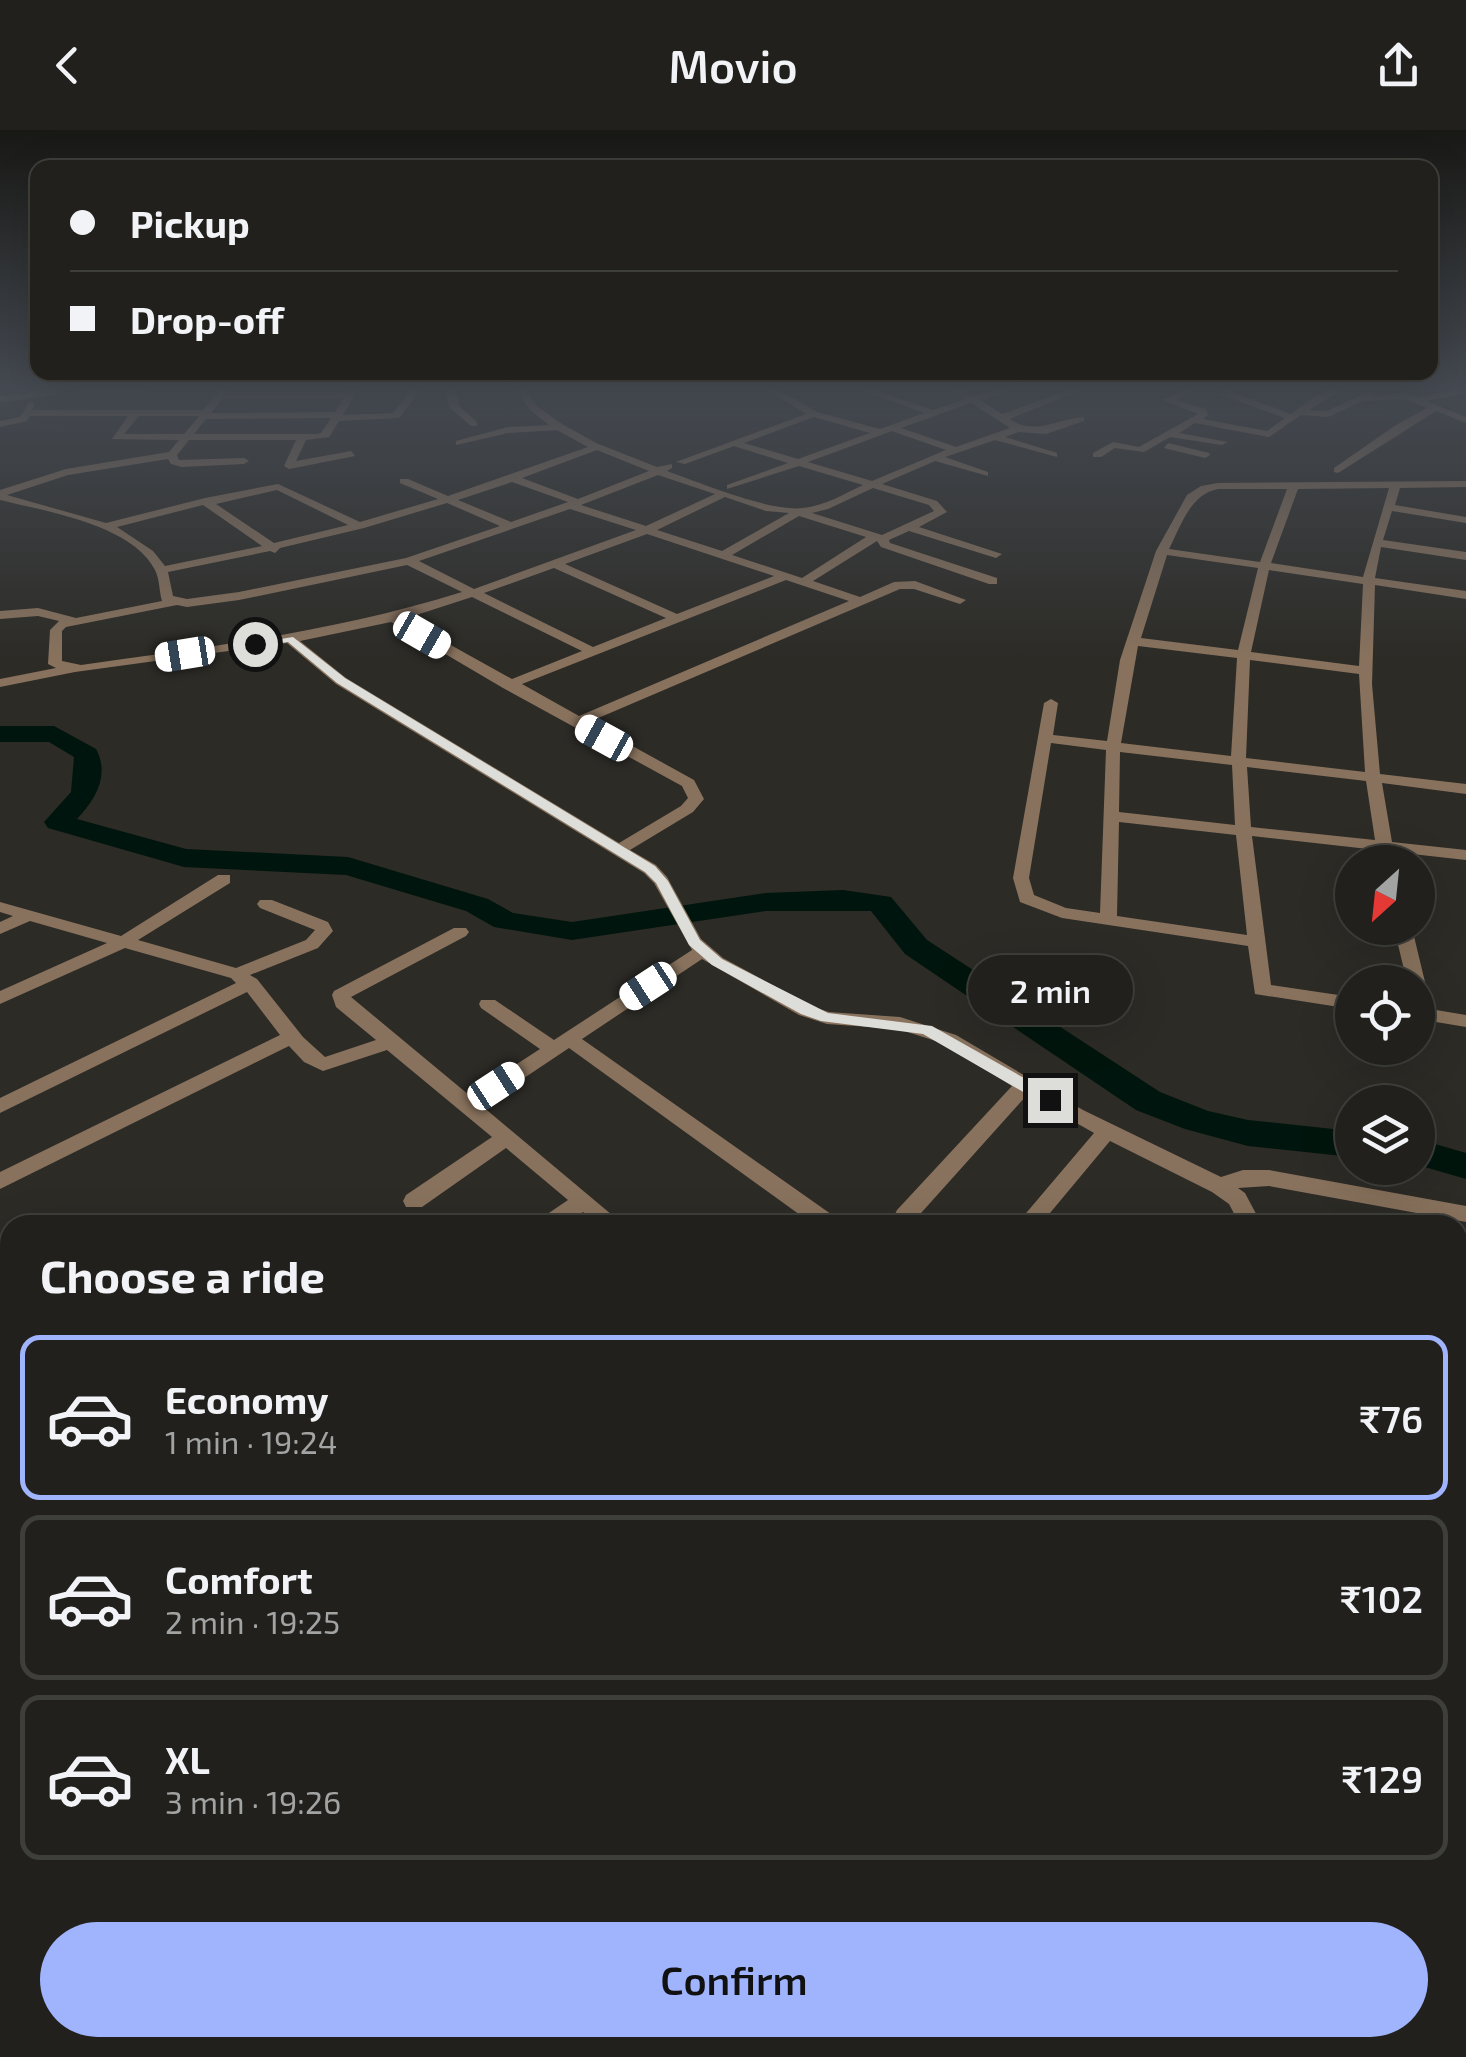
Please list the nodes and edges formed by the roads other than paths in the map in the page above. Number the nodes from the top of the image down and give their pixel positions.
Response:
1 (49, 478) edge
2 (510, 478) joint
3 (639, 478) edge
4 (698, 478) edge
5 (762, 478) edge
6 (850, 478) edge
7 (884, 478) edge
8 (404, 481) dead end
9 (869, 484) junction
10 (1396, 484) junction
11 (1466, 484) edge
12 (1293, 485) junction
13 (728, 490) junction
14 (0, 495) edge
15 (447, 499) junction
16 (210, 502) junction
17 (573, 504) junction
18 (1388, 507) junction
19 (792, 511) junction
20 (1466, 520) edge
21 (508, 525) junction
22 (360, 526) junction
23 (104, 527) junction
24 (912, 528) junction
25 (646, 531) junction
26 (878, 538) junction
27 (1377, 543) junction
28 (275, 548) junction
29 (1162, 550) junction
30 (996, 554) dead end
31 (1466, 556) edge
32 (720, 557) junction
33 (409, 561) junction
34 (555, 564) junction
35 (1264, 565) junction
36 (162, 570) junction
37 (783, 577) junction
38 (993, 581) dead end
39 (1369, 581) junction
40 (802, 583) junction
41 (473, 593) junction
42 (1466, 595) edge
43 (960, 600) dead end
44 (864, 602) junction
45 (172, 603) junction
46 (0, 614) edge
47 (393, 618) junction
48 (678, 619) junction
49 (72, 620) junction
50 (290, 639) junction
51 (1133, 641) junction
52 (593, 652) junction
53 (1244, 656) junction
54 (71, 670) junction
55 (1367, 671) junction
56 (0, 683) edge
57 (508, 685) junction
58 (1051, 704) dead end
59 (576, 722) junction
60 (1045, 738) junction
61 (1113, 746) junction
62 (1240, 762) junction
63 (1374, 778) junction
64 (1466, 789) edge
65 (1109, 816) junction
66 (1245, 830) junction
67 (1335, 845) edge
68 (1385, 845) edge
69 (619, 850) junction
70 (1435, 855) edge
71 (1466, 855) edge
72 (224, 878) dead end
73 (266, 904) dead end
74 (0, 907) edge
75 (31, 914) junction
76 (1108, 920) junction
77 (0, 929) edge
78 (460, 932) dead end
79 (125, 941) junction
80 (1257, 942) junction
81 (698, 947) junction
82 (244, 978) junction
83 (0, 998) edge
84 (1335, 1001) edge
85 (488, 1004) dead end
86 (1435, 1016) edge
87 (1466, 1020) edge
88 (294, 1036) junction
89 (390, 1042) junction
90 (561, 1043) junction
91 (1024, 1085) junction
92 (0, 1106) edge
93 (467, 1106) junction
94 (1107, 1131) junction
95 (506, 1138) junction
96 (0, 1181) edge
97 (1220, 1186) junction
98 (414, 1201) dead end
99 (584, 1201) junction
100 (1466, 1214) edge
101 (563, 1215) edge
102 (601, 1215) edge
103 (815, 1215) edge
104 (906, 1215) edge
105 (1036, 1215) edge
106 (1246, 1215) edge

1 - 14 street
2 - 15 street
2 - 17 street
3 - 17 street
4 - 13 street
5 - 13 street
6 - 9 street
7 - 9 street
8 - 15 street
9 - 19 street
9 - 24 street
10 - 11 street
10 - 12 street
10 - 18 street
12 - 29 street
12 - 35 street
13 - 19 street
13 - 25 street
14 - 23 street
15 - 21 street
15 - 22 street
16 - 22 street
16 - 23 street
16 - 28 street
17 - 21 street
17 - 25 street
18 - 20 street
18 - 27 street
19 - 26 street
19 - 32 street
21 - 33 street
22 - 28 street
23 - 36 street
24 - 26 street
24 - 30 street
25 - 32 street
25 - 34 street
26 - 38 street
26 - 40 street
27 - 31 street
27 - 39 street
28 - 36 street
29 - 35 street
29 - 51 street
32 - 37 street
33 - 41 street
33 - 45 street
34 - 41 street
34 - 48 street
35 - 39 street
35 - 53 street
36 - 45 street
37 - 40 street
37 - 48 street
39 - 42 street
39 - 55 street
40 - 44 street
41 - 47 street
41 - 52 street
43 - 44 street
44 - 59 street
45 - 49 street
46 - 49 street
47 - 50 street
47 - 57 street
48 - 52 street
49 - 54 street
50 - 54 street
50 - 69 street
51 - 53 street
51 - 61 street
52 - 57 street
53 - 55 street
53 - 62 street
54 - 56 street
55 - 63 street
57 - 59 street
58 - 60 street
59 - 69 street
60 - 61 street
60 - 76 street
61 - 62 street
61 - 65 street
62 - 63 street
62 - 66 street
63 - 64 street
63 - 68 street
65 - 66 street
65 - 76 street
66 - 67 street
66 - 80 street
69 - 81 street
70 - 71 street
72 - 79 street
73 - 82 street
74 - 75 street
75 - 77 street
75 - 79 street
76 - 80 street
78 - 89 street
79 - 82 street
79 - 83 street
80 - 84 street
81 - 90 street
81 - 91 street
82 - 88 street
82 - 92 street
85 - 90 street
86 - 87 street
88 - 89 street
88 - 96 street
89 - 93 street
90 - 93 street
90 - 103 street
91 - 94 street
91 - 104 street
93 - 95 street
94 - 97 street
94 - 105 street
95 - 98 street
95 - 99 street
97 - 100 street
97 - 106 street
99 - 101 street
99 - 102 street

